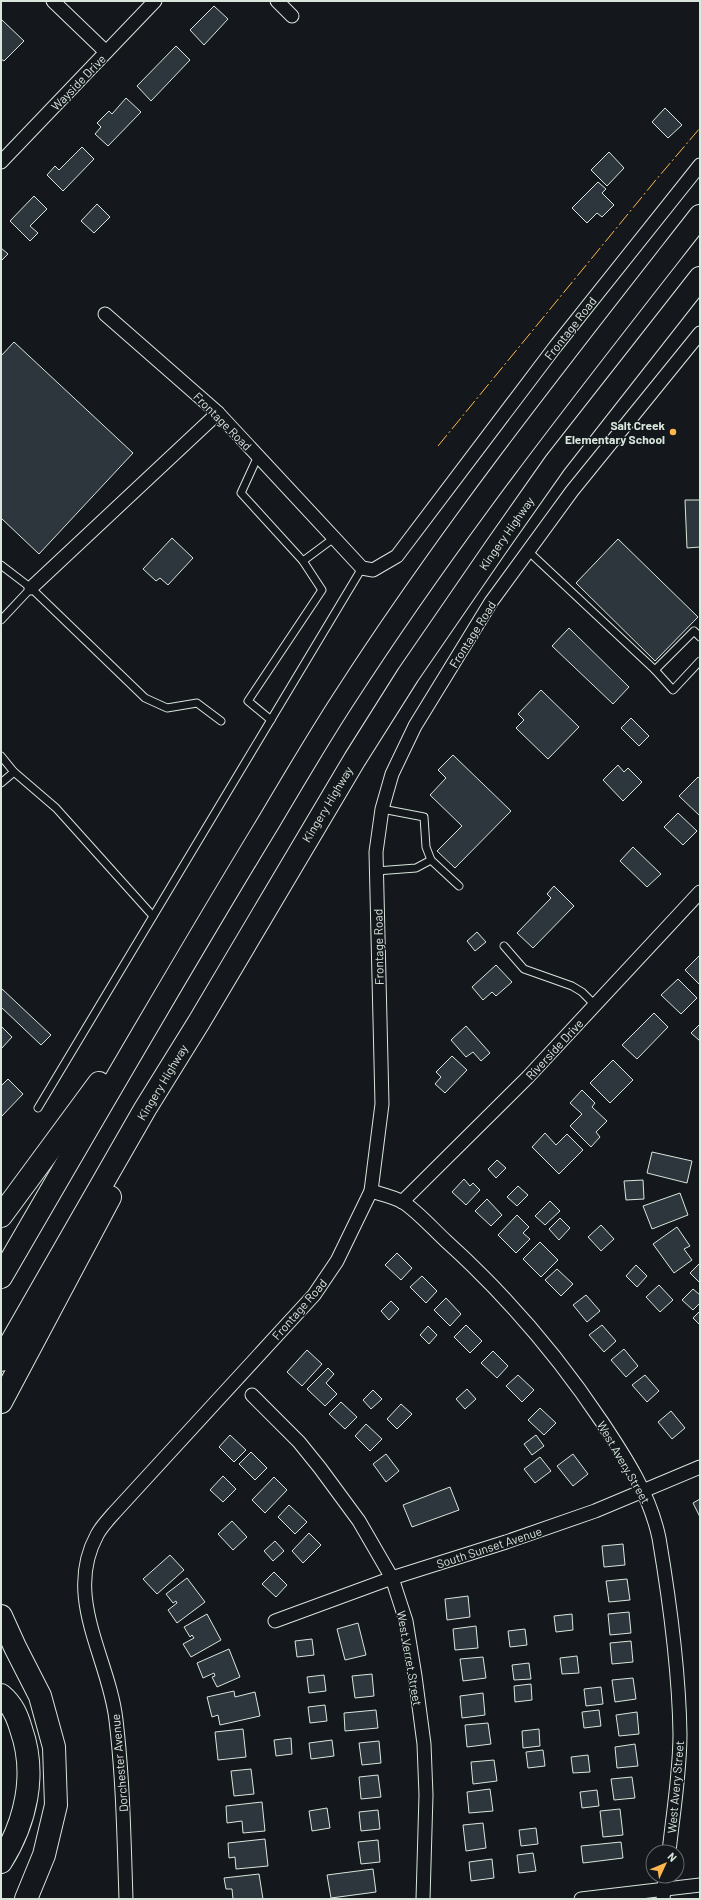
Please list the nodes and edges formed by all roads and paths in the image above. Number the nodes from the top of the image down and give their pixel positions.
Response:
1 (53, 1) edge
2 (154, 1) edge
3 (277, 1) edge
4 (292, 16) dead end
5 (106, 52) junction
6 (1, 162) edge
7 (700, 165) edge
8 (700, 216) edge
9 (700, 278) edge
10 (105, 314) dead end
11 (700, 333) edge
12 (218, 413) junction
13 (258, 456) junction
14 (334, 538) junction
15 (528, 551) junction
16 (303, 561) junction
17 (1, 565) edge
18 (362, 568) junction
19 (32, 588) junction
20 (1, 620) edge
21 (700, 637) edge
22 (700, 661) edge
23 (655, 670) junction
24 (271, 720) junction
25 (221, 721) dead end
26 (1, 756) edge
27 (14, 772) junction
28 (1, 783) edge
29 (382, 809) junction
30 (431, 860) junction
31 (376, 871) junction
32 (459, 886) dead end
33 (700, 892) edge
34 (215, 909) junction
35 (153, 916) junction
36 (504, 946) dead end
37 (595, 1005) junction
38 (38, 1108) dead end
39 (146, 1109) junction
40 (371, 1191) junction
41 (402, 1202) junction
42 (1, 1216) edge
43 (1, 1277) edge
44 (1, 1360) edge
45 (252, 1396) dead end
46 (1, 1402) edge
47 (700, 1466) edge
48 (644, 1491) junction
49 (87, 1559) joint
50 (392, 1578) junction
51 (1, 1616) edge
52 (275, 1621) dead end
53 (1, 1695) edge
54 (669, 1844) edge
55 (1, 1862) edge
56 (665, 1884) edge
57 (700, 1885) edge
58 (664, 1894) edge
59 (26, 1899) edge
60 (126, 1899) edge
61 (423, 1899) edge
62 (581, 1899) edge

1 - 5 street
2 - 5 street, Wayside Drive
3 - 4 street
5 - 6 street, Wayside Drive
7 - 18 street, Frontage Road
8 - 34 highway
9 - 39 highway, Kingery Highway
10 - 12 street, Frontage Road
11 - 15 street, Frontage Road
12 - 13 street, Frontage Road
12 - 19 street
13 - 14 street, Frontage Road
13 - 16 lane
14 - 16 lane
14 - 18 street, Frontage Road
15 - 23 lane
15 - 29 street, Frontage Road
16 - 24 lane
17 - 19 lane
18 - 24 lane
19 - 20 lane
19 - 25 lane
21 - 23 lane
22 - 23 lane
24 - 35 lane
26 - 27 lane
27 - 28 lane
27 - 35 lane
29 - 30 lane
29 - 31 street, Frontage Road
30 - 31 lane
30 - 32 lane
31 - 40 street, Frontage Road
33 - 37 street, Riverside Drive
34 - 42 highway
34 - 43 highway
35 - 38 lane
36 - 37 lane
37 - 41 street, Riverside Drive
39 - 44 highway, Kingery Highway
39 - 46 highway
40 - 41 street, West Avery Street
40 - 49 street, Frontage Road
41 - 48 street, West Avery Street
45 - 50 street, West Verret Street
47 - 48 street, South Sunset Avenue
48 - 50 street, South Sunset Avenue
48 - 54 street, West Avery Street
49 - 60 street, Dorchester Avenue
50 - 52 street, South Sunset Avenue
50 - 61 street, West Verret Street
51 - 59 highway
53 - 55 highway
56 - 58 street
57 - 58 street
58 - 62 street

